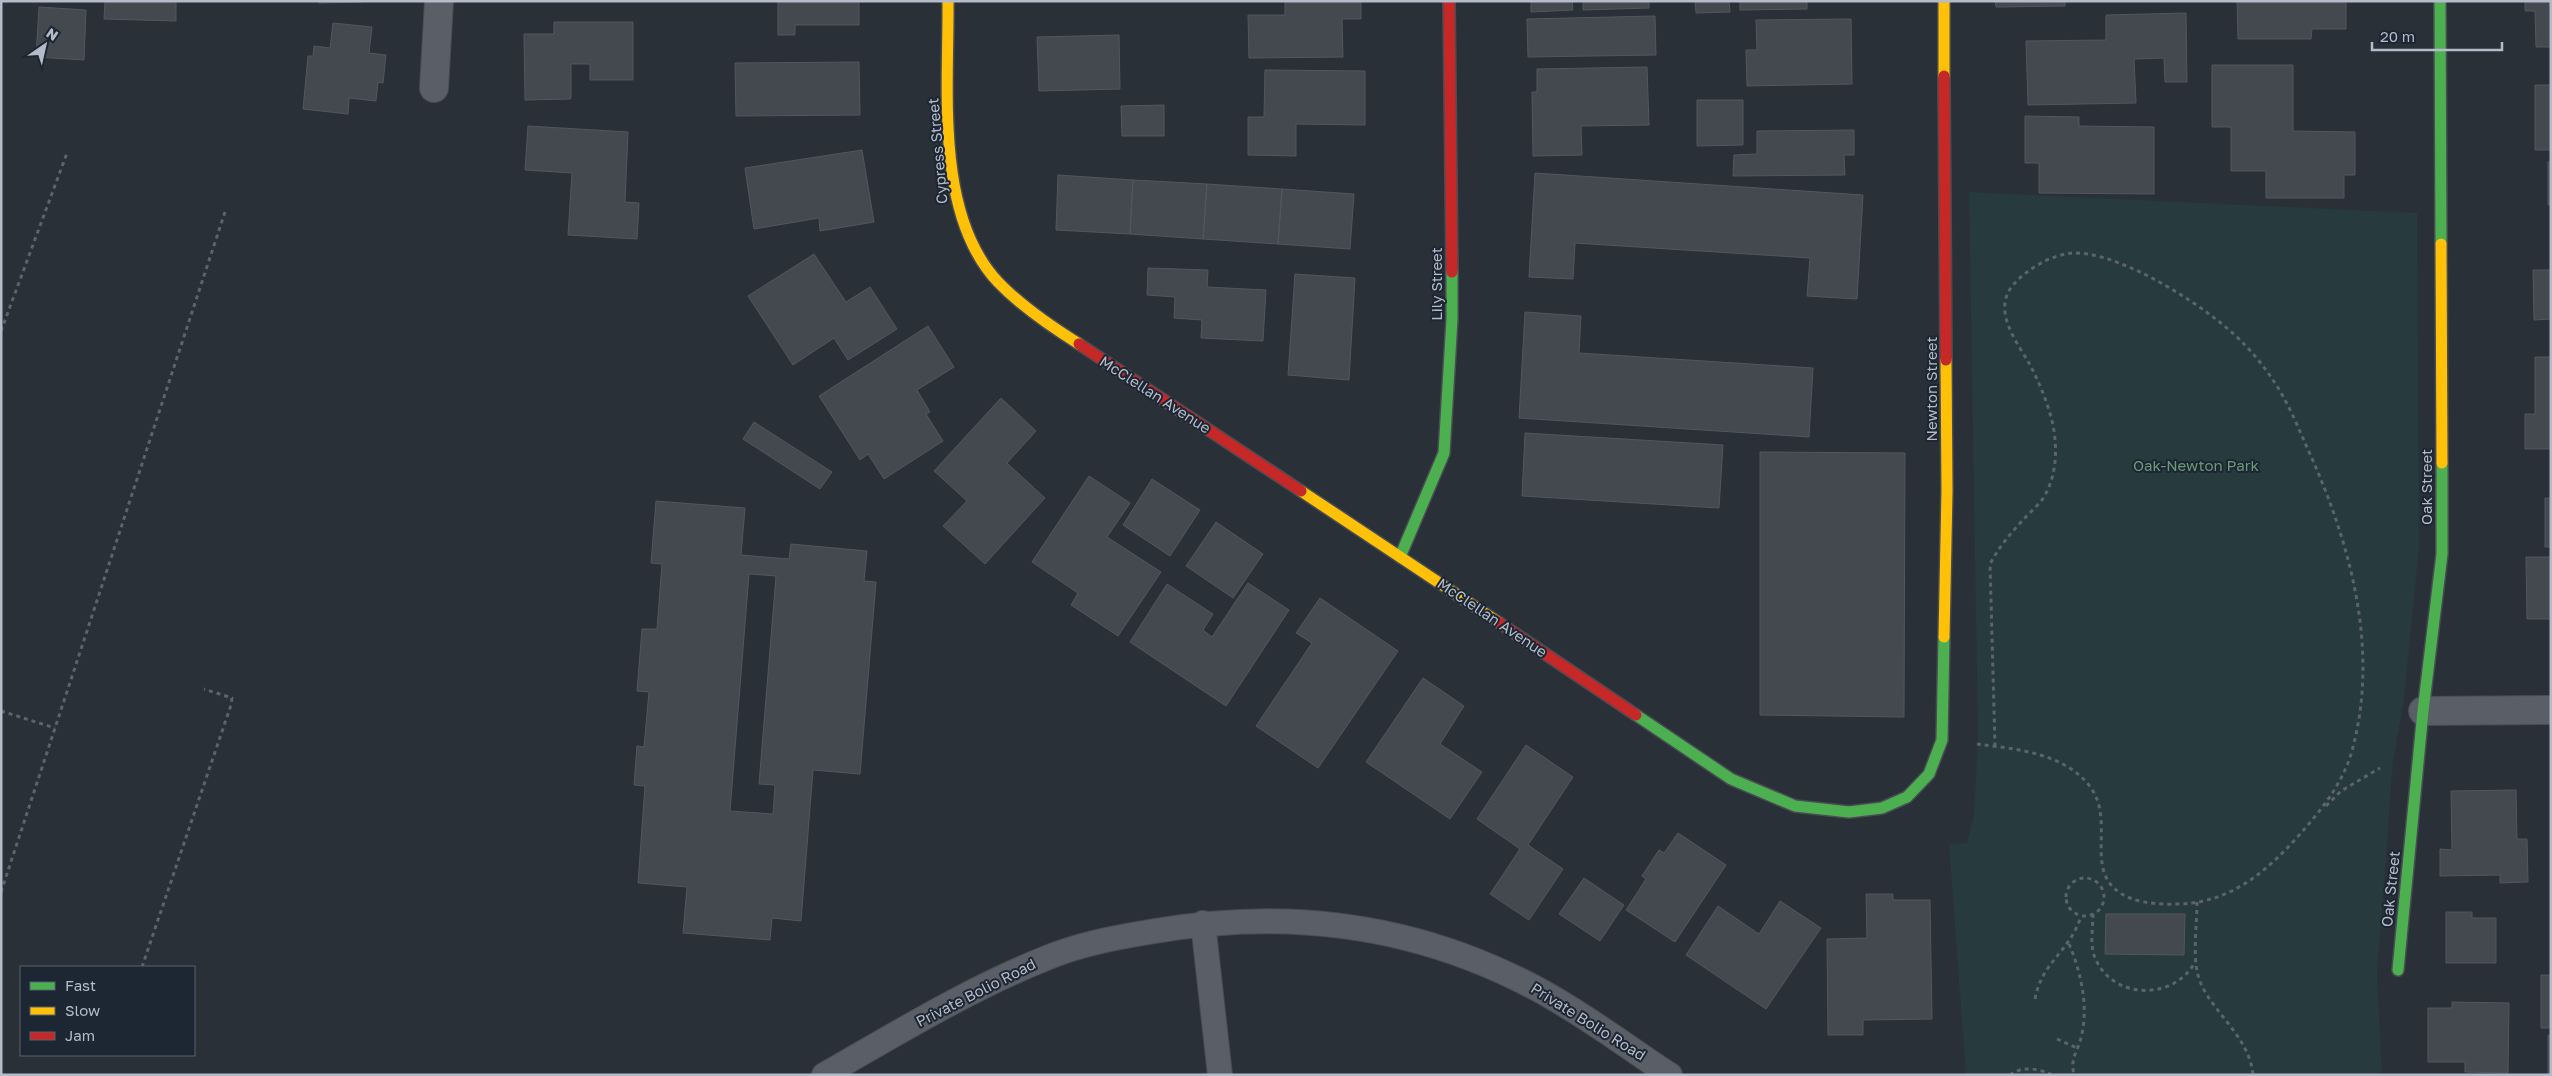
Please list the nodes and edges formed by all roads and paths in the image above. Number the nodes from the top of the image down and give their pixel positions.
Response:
1 (439, 1) edge
2 (948, 1) edge
3 (1449, 1) edge
4 (1944, 1) edge
5 (2440, 1) edge
6 (434, 88) dead end
7 (67, 153) dead end
8 (226, 209) dead end
9 (1, 331) edge
10 (1072, 340) joint
11 (1400, 557) junction
12 (204, 689) dead end
13 (2551, 710) edge
14 (1, 711) edge
15 (2423, 711) junction
16 (54, 728) junction
17 (1942, 740) junction
18 (1995, 746) junction
19 (2419, 761) junction
20 (1929, 774) joint
21 (2322, 810) junction
22 (2108, 883) junction
23 (2100, 887) junction
24 (1, 892) edge
25 (2197, 902) junction
26 (2093, 914) junction
27 (2081, 916) junction
28 (1203, 923) junction
29 (2069, 944) junction
30 (2197, 959) junction
31 (142, 966) edge
32 (2398, 970) dead end
33 (2035, 999) dead end
34 (2057, 1039) dead end
35 (2077, 1048) junction
36 (824, 1075) edge
37 (1220, 1075) edge
38 (1670, 1075) edge
39 (2010, 1075) edge
40 (2053, 1075) edge
41 (2074, 1075) edge
42 (2253, 1075) edge

1 - 6 street
2 - 10 street, Cypress Street
3 - 11 street, Lily Street
4 - 17 street, Newton Street
5 - 15 street, Oak Street
7 - 9 path
8 - 16 path
10 - 11 street, McClellan Avenue
11 - 20 street, McClellan Avenue
12 - 31 path
13 - 15 street
14 - 16 path
15 - 19 street, Oak Street
16 - 24 path
17 - 18 path
17 - 20 street, Newton Street
18 - 21 path
18 - 22 path
19 - 21 path
19 - 32 street, Oak Street
21 - 25 path
22 - 23 path
22 - 25 path
23 - 26 path
23 - 27 path
25 - 30 path
26 - 27 path
26 - 30 path
27 - 29 path
28 - 36 lane, Private Bolio Road
28 - 37 lane
28 - 38 lane, Private Bolio Road
29 - 33 path
29 - 35 path
30 - 42 path
34 - 35 path
35 - 41 path
39 - 40 path

